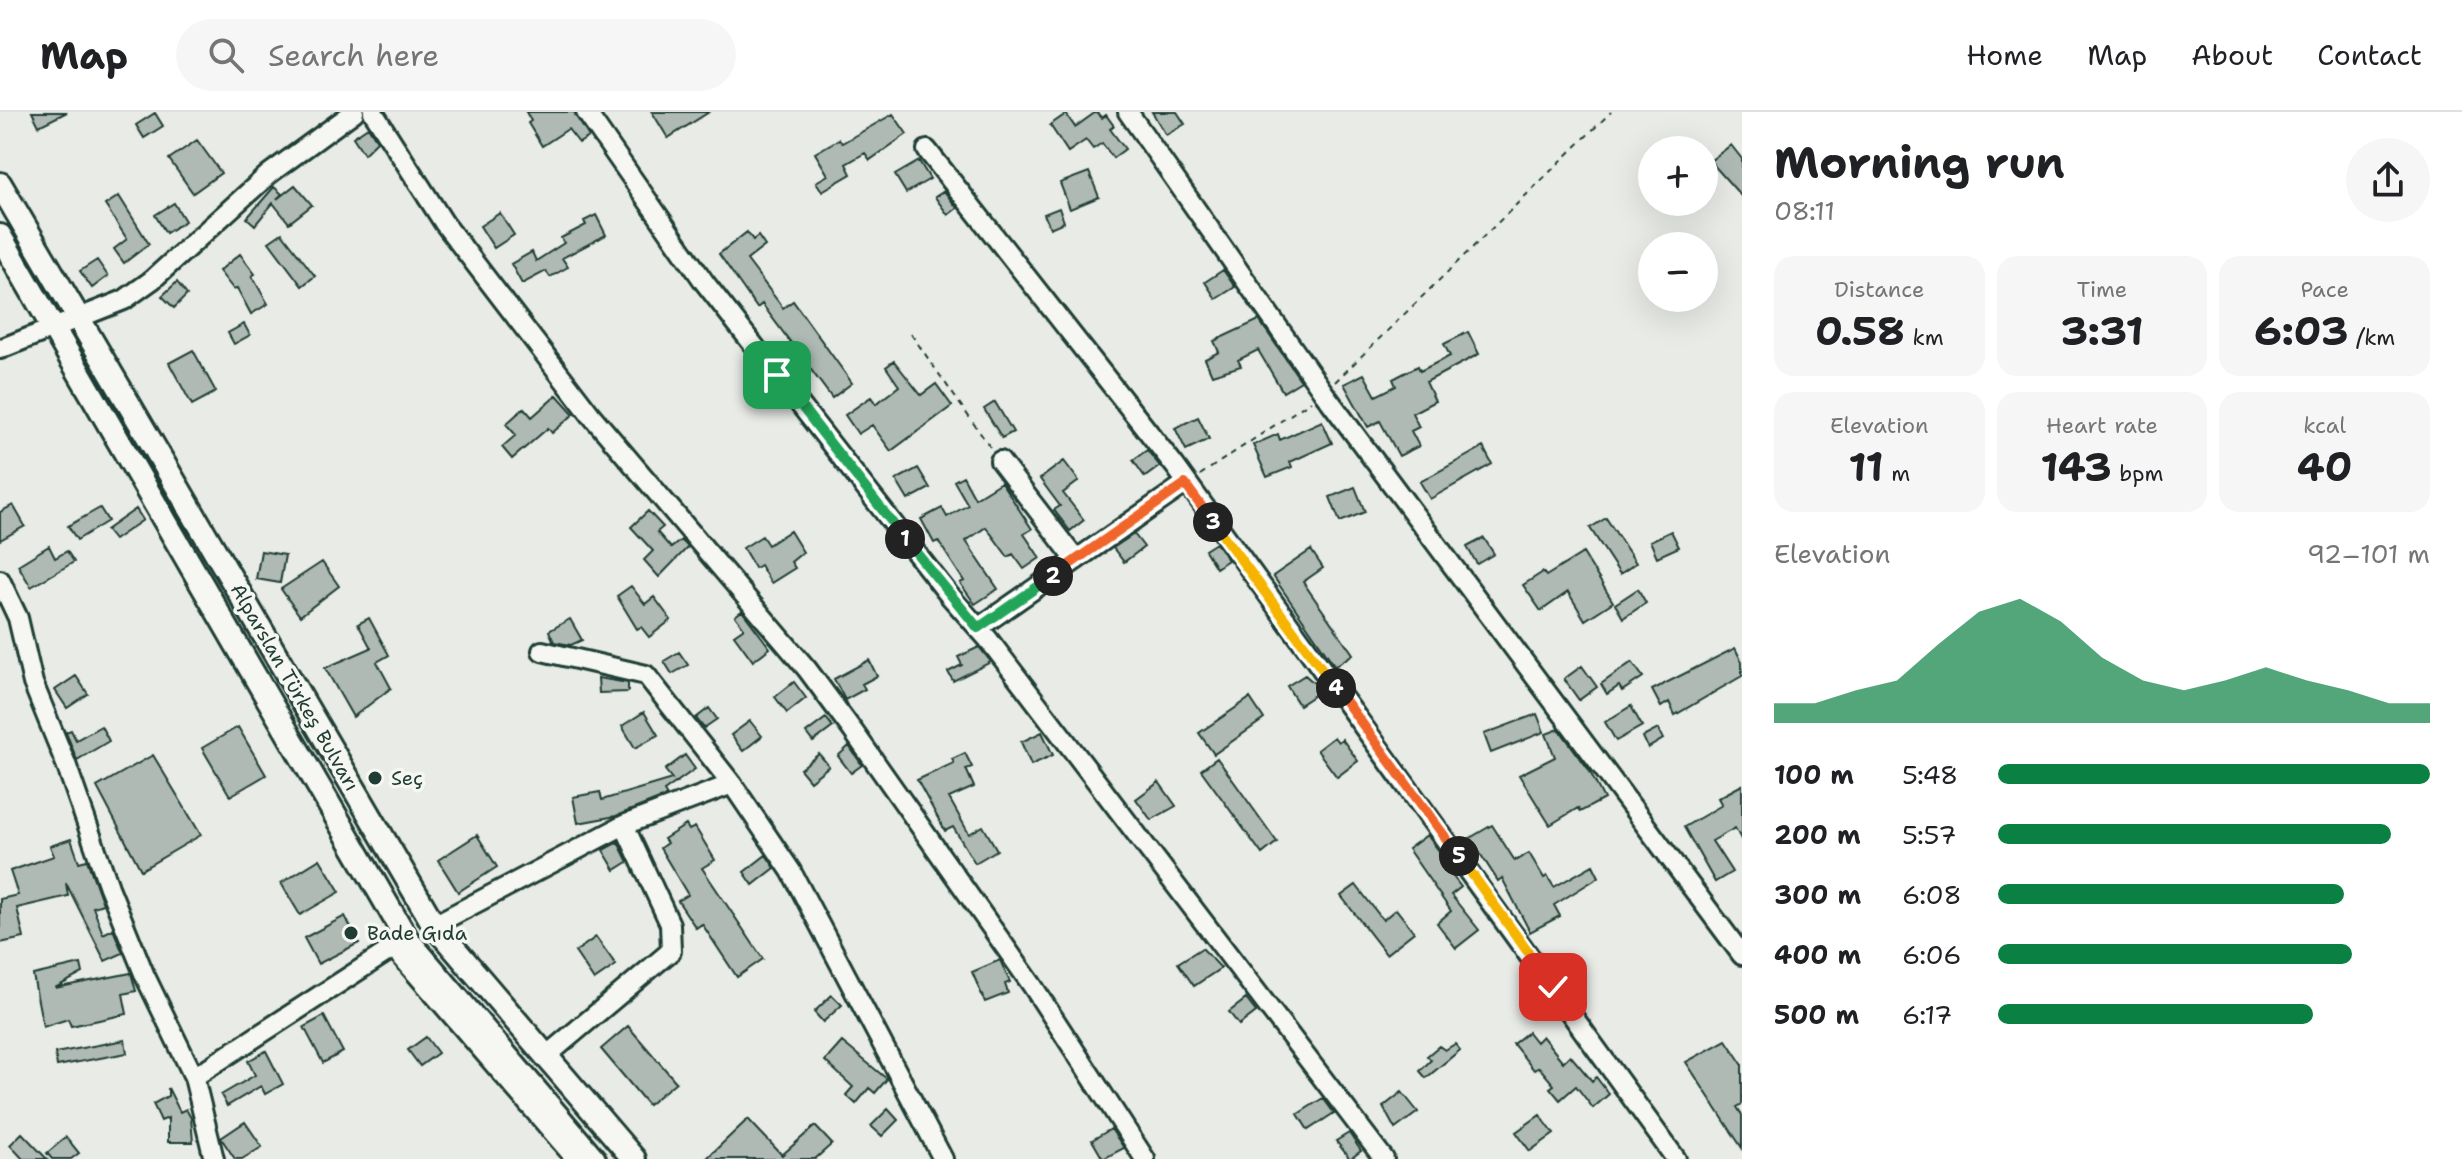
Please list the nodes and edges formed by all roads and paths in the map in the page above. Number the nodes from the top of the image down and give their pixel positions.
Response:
1 (354, 112) edge
2 (373, 112) edge
3 (586, 112) edge
4 (1128, 112) edge
5 (1611, 112) edge
6 (334, 118) edge
7 (927, 150) dead end
8 (0, 184) edge
9 (0, 236) edge
10 (78, 318) junction
11 (53, 328) junction
12 (911, 334) dead end
13 (0, 349) edge
14 (1324, 393) junction
15 (1000, 461) joint
16 (1185, 484) junction
17 (1076, 560) junction
18 (0, 580) edge
19 (978, 628) junction
20 (542, 651) dead end
21 (732, 784) junction
22 (624, 825) junction
23 (434, 925) junction
24 (400, 944) junction
25 (1742, 955) edge
26 (545, 1057) junction
27 (194, 1077) junction
28 (214, 1159) edge
29 (576, 1159) edge
30 (594, 1159) edge
31 (634, 1159) edge
32 (943, 1159) edge
33 (1145, 1159) edge
34 (1384, 1159) edge
35 (1676, 1159) edge

1 - 6 street
2 - 33 street
3 - 19 street
4 - 14 street
5 - 14 path
6 - 10 street
7 - 16 street
8 - 10 main road, Alparslan Türkeş Bulvarı
9 - 11 main road
10 - 11 street
10 - 23 main road, Alparslan Türkeş Bulvarı
11 - 13 street
11 - 24 main road
12 - 15 path
14 - 16 path
14 - 25 street
15 - 17 street
16 - 17 street
16 - 35 street
17 - 19 street
18 - 27 street
19 - 34 street
20 - 21 street
21 - 22 street
21 - 32 street
22 - 23 street
22 - 26 street
23 - 26 main road, Alparslan Türkeş Bulvarı
24 - 27 street
24 - 29 street
24 - 30 main road
26 - 31 main road, Alparslan Türkeş Bulvarı
27 - 28 street

